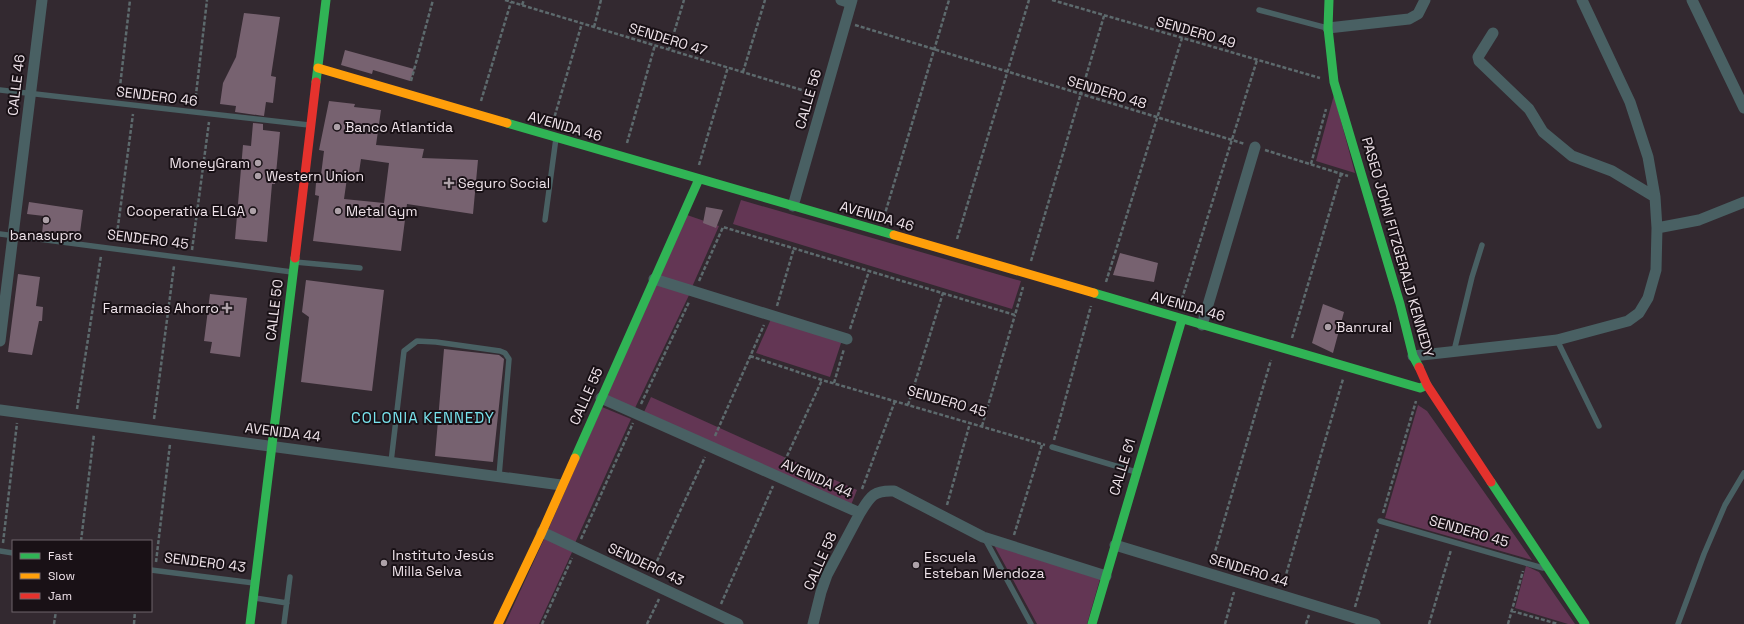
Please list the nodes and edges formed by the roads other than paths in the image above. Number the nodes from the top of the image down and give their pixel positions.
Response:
1 (42, 0) edge
2 (326, 0) edge
3 (1329, 0) edge
4 (1425, 0) edge
5 (1582, 0) edge
6 (1692, 0) edge
7 (848, 1) edge
8 (1259, 10) dead end
9 (1328, 28) junction
10 (1493, 33) dead end
11 (318, 68) junction
12 (0, 90) edge
13 (30, 93) junction
14 (1744, 108) edge
15 (311, 126) junction
16 (553, 137) junction
17 (1255, 148) road end
18 (697, 178) junction
19 (1655, 197) junction
20 (1744, 202) edge
21 (793, 206) junction
22 (545, 220) dead end
23 (1657, 228) junction
24 (0, 234) edge
25 (13, 236) junction
26 (1482, 245) dead end
27 (294, 262) junction
28 (360, 268) dead end
29 (293, 272) junction
30 (654, 279) junction
31 (1180, 318) junction
32 (1202, 325) junction
33 (847, 339) dead end
34 (1557, 340) junction
35 (0, 341) edge
36 (1454, 352) junction
37 (1413, 356) junction
38 (1424, 386) junction
39 (600, 398) junction
40 (0, 410) edge
41 (1599, 426) dead end
42 (272, 446) junction
43 (1052, 447) road end
44 (391, 462) junction
45 (1136, 472) junction
46 (1744, 473) edge
47 (499, 476) junction
48 (561, 485) junction
49 (857, 512) junction
50 (1380, 521) road end
51 (542, 532) junction
52 (984, 537) junction
53 (1115, 545) junction
54 (1, 551) edge
55 (12, 553) edge
56 (153, 570) edge
57 (1549, 570) junction
58 (1106, 576) junction
59 (290, 578) dead end
60 (255, 583) junction
61 (253, 598) junction
62 (287, 603) junction
63 (250, 624) edge
64 (284, 624) edge
65 (498, 624) edge
66 (738, 624) edge
67 (813, 624) edge
68 (1031, 624) edge
69 (1092, 624) edge
70 (1375, 624) edge
71 (1585, 624) edge
72 (1678, 624) edge

1 - 13 street, CALLE 46
2 - 11 street, CALLE 50
3 - 9 street, PASEO JOHN FITZGERALD KENNEDY
4 - 9 street
5 - 19 street
6 - 14 street
7 - 21 street, CALLE 56
8 - 9 lane
9 - 37 street, PASEO JOHN FITZGERALD KENNEDY
10 - 19 street
11 - 15 street, CALLE 50
11 - 16 street, AVENIDA 46
12 - 13 lane, SENDERO 46
13 - 15 lane, SENDERO 46
13 - 25 street, CALLE 46
15 - 27 street, CALLE 50
16 - 18 street, AVENIDA 46
16 - 22 lane
17 - 32 street
18 - 21 street, AVENIDA 46
18 - 30 street, CALLE 55
19 - 23 street
20 - 23 street
21 - 31 street, AVENIDA 46
23 - 34 street
24 - 25 lane, SENDERO 45
25 - 29 lane, SENDERO 45
25 - 35 street, CALLE 46
26 - 36 lane
27 - 28 lane
27 - 29 street, CALLE 50
29 - 42 street, CALLE 50
30 - 33 street
30 - 39 street, CALLE 55
31 - 32 street, AVENIDA 46
31 - 45 street, CALLE 61
32 - 38 street, AVENIDA 46
34 - 36 street
34 - 41 lane
36 - 37 street
37 - 38 street, PASEO JOHN FITZGERALD KENNEDY
38 - 57 street, PASEO JOHN FITZGERALD KENNEDY
39 - 48 street, CALLE 55
39 - 49 street, AVENIDA 44
40 - 42 street, AVENIDA 44
42 - 44 street, AVENIDA 44
42 - 60 street, CALLE 50
43 - 45 lane
44 - 47 street, AVENIDA 44
44 - 47 lane
45 - 53 street, CALLE 61
46 - 72 lane
47 - 48 street, AVENIDA 44
48 - 51 street, CALLE 55
49 - 52 street, AVENIDA 44
49 - 67 street, CALLE 58
50 - 57 lane, SENDERO 45
51 - 65 street, CALLE 55
51 - 66 street, SENDERO 43
52 - 58 street, AVENIDA 44
52 - 68 lane
53 - 58 street, CALLE 61
53 - 70 street, SENDERO 44
54 - 55 lane
56 - 60 lane, SENDERO 43
57 - 71 street, PASEO JOHN FITZGERALD KENNEDY
58 - 69 street, CALLE 61
59 - 62 lane
60 - 61 street, CALLE 50
61 - 62 lane
61 - 63 street, CALLE 50
62 - 64 lane

